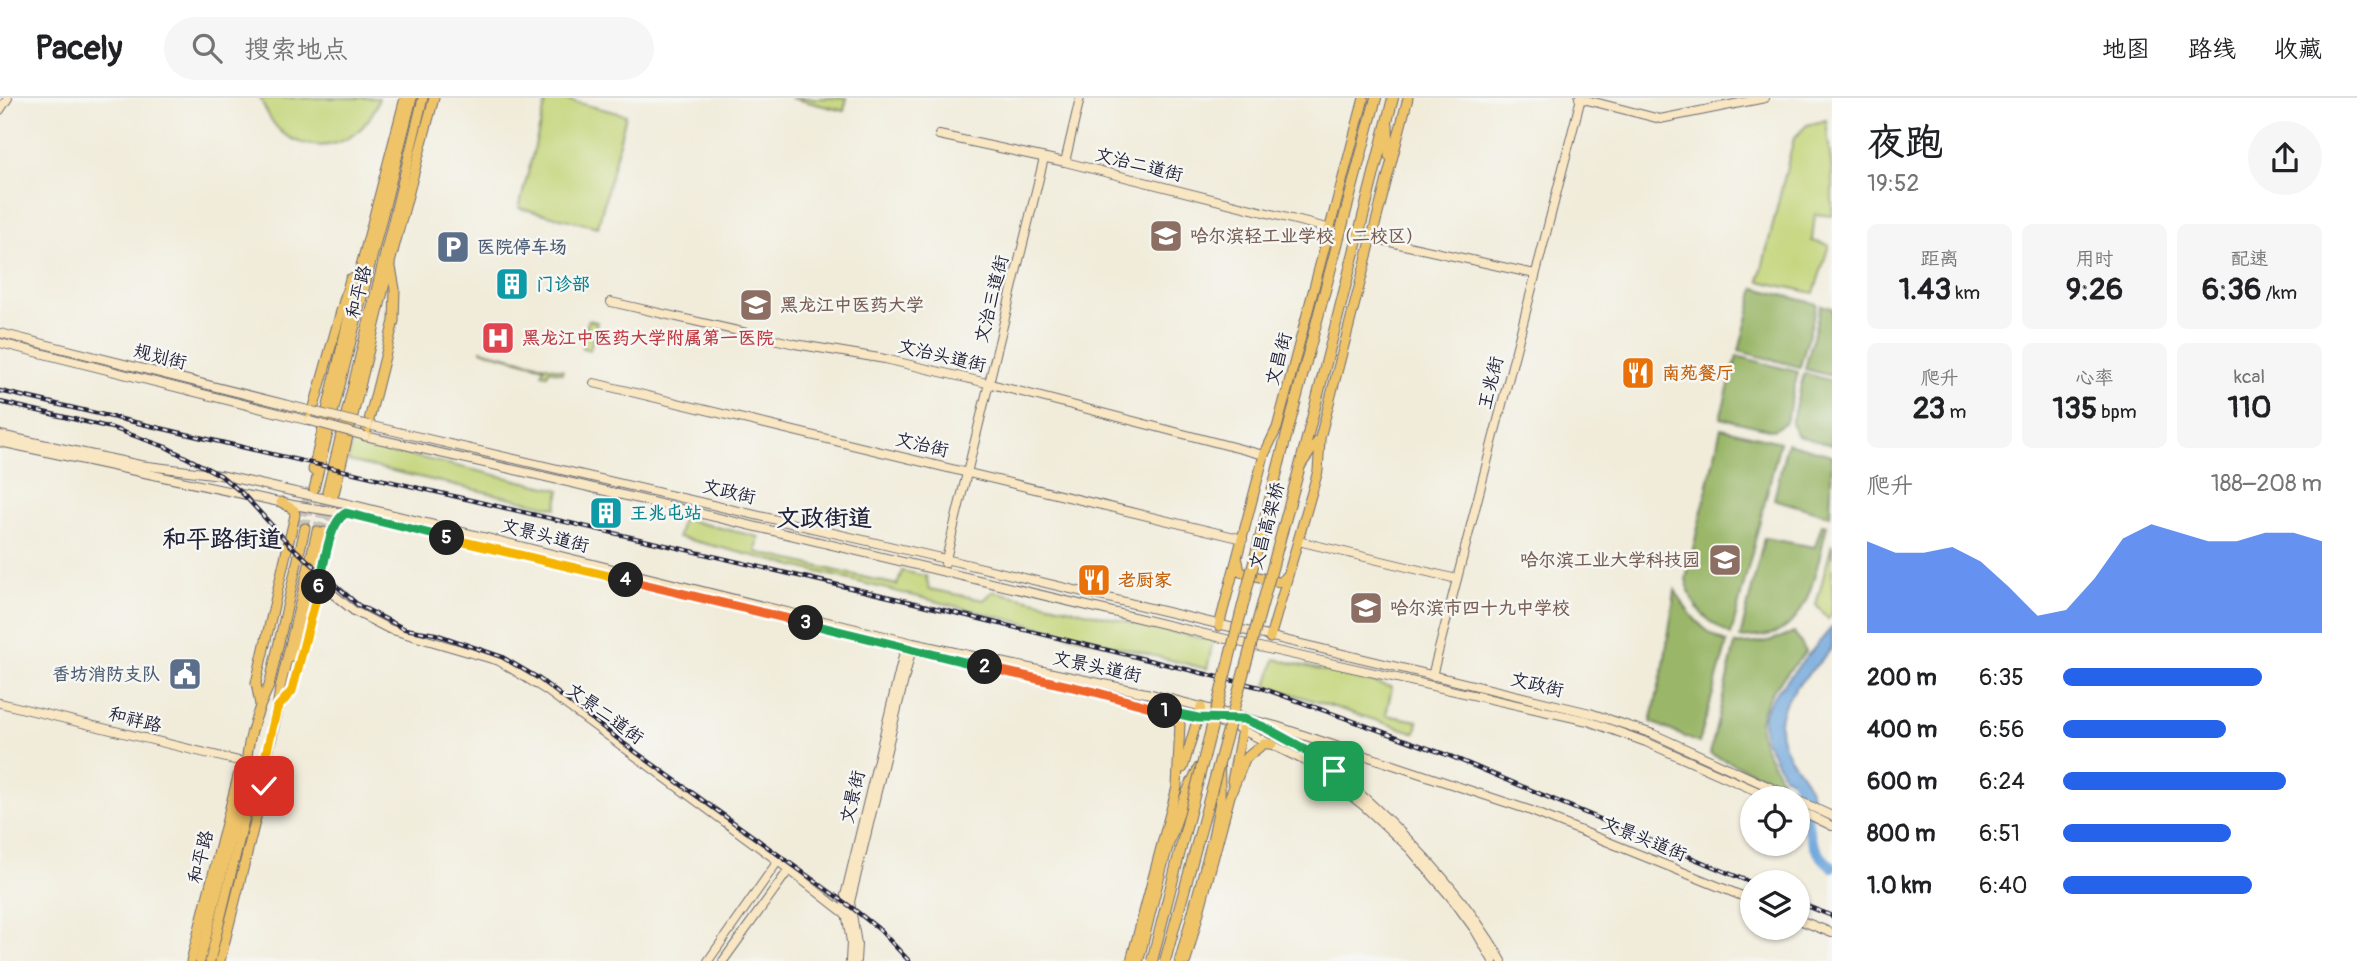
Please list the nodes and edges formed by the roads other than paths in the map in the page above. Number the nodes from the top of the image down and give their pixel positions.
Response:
1 (8, 98) edge
2 (405, 98) edge
3 (411, 98) edge
4 (422, 98) edge
5 (434, 98) edge
6 (1080, 98) edge
7 (1364, 98) edge
8 (1376, 98) edge
9 (1393, 98) edge
10 (1408, 98) edge
11 (1580, 98) edge
12 (1765, 98) edge
13 (0, 110) edge
14 (1372, 113) junction
15 (1388, 116) junction
16 (939, 135) dead end
17 (1350, 155) junction
18 (1044, 158) junction
19 (1065, 162) junction
20 (1390, 165) junction
21 (1331, 229) junction
22 (1372, 238) junction
23 (387, 245) junction
24 (390, 263) junction
25 (1535, 274) junction
26 (362, 276) junction
27 (378, 282) junction
28 (611, 302) dead end
29 (0, 333) edge
30 (0, 343) edge
31 (594, 383) dead end
32 (987, 383) junction
33 (311, 416) junction
34 (368, 425) junction
35 (1277, 428) junction
36 (0, 435) edge
37 (365, 436) junction
38 (1320, 438) junction
39 (0, 442) edge
40 (1264, 455) junction
41 (1280, 460) junction
42 (1300, 466) junction
43 (966, 472) junction
44 (312, 489) tunnel mouth
45 (281, 502) junction
46 (346, 513) junction
47 (302, 527) tunnel mouth
48 (321, 531) tunnel mouth
49 (1243, 539) junction
50 (1298, 541) junction
51 (945, 559) junction
52 (1237, 560) junction
53 (943, 571) junction
54 (1289, 573) junction
55 (1458, 579) junction
56 (320, 583) junction
57 (1219, 625) junction
58 (1216, 636) junction
59 (1270, 638) junction
60 (909, 645) junction
61 (1268, 649) junction
62 (1433, 676) junction
63 (0, 704) edge
64 (260, 706) junction
65 (1201, 707) junction
66 (277, 708) junction
67 (1161, 710) junction
68 (1198, 718) junction
69 (1243, 724) junction
70 (1272, 744) junction
71 (1204, 758) junction
72 (1219, 762) junction
73 (246, 763) junction
74 (263, 767) junction
75 (1745, 786) edge
76 (1769, 786) edge
77 (1177, 787) junction
78 (1230, 796) junction
79 (1810, 806) edge
80 (1810, 816) edge
81 (1832, 816) edge
82 (1832, 825) edge
83 (778, 861) junction
84 (788, 871) junction
85 (1740, 895) edge
86 (847, 915) junction
87 (1810, 924) edge
88 (1832, 933) edge
89 (191, 961) edge
90 (200, 961) edge
91 (210, 961) edge
92 (219, 961) edge
93 (708, 961) edge
94 (723, 961) edge
95 (850, 961) edge
96 (856, 961) edge
97 (1131, 961) edge
98 (1138, 961) edge
99 (1152, 961) edge
100 (1164, 961) edge
101 (1180, 961) edge
102 (1186, 961) edge
103 (1493, 961) edge
104 (1502, 961) edge

1 - 13 main road
2 - 26 main road
3 - 26 main road, 和平路
4 - 23 main road, 和平路
5 - 24 main road
6 - 19 main road
7 - 17 main road, 文昌街
8 - 14 highway, 文昌高架桥
9 - 15 highway, 文昌高架桥
10 - 20 main road
11 - 12 main road
11 - 25 main road, 王兆街
14 - 17 main road
14 - 41 highway, 文昌高架桥
15 - 20 main road
15 - 42 highway, 文昌高架桥
16 - 18 main road, 文治二道街
17 - 21 main road, 文昌街
18 - 19 main road, 文治二道街
18 - 32 main road, 文治三道街
19 - 21 main road, 文治二道街
20 - 22 main road
21 - 35 main road, 文昌街
22 - 25 main road
22 - 38 main road
23 - 24 main road
23 - 27 main road, 和平路
24 - 27 main road
24 - 27 main road, 和平路
24 - 34 main road
25 - 55 main road, 王兆街
26 - 33 main road
26 - 44 main road, 和平路
28 - 32 main road, 文治头道街
29 - 33 main road, 规划街
30 - 33 main road, 规划街
31 - 43 main road, 文治街
32 - 40 main road, 文治头道街
32 - 43 main road, 文治三道街
33 - 34 main road, 文政街, bridge
33 - 37 main road, 文政街, bridge
34 - 37 main road
34 - 51 main road, 文政街
35 - 40 main road, 文昌街
35 - 41 main road
36 - 60 main road, 文景头道街
37 - 53 main road, 文政街
38 - 42 main road
38 - 50 main road
39 - 45 main road, 文景头道街
40 - 49 main road, 文昌街
41 - 71 highway, 文昌高架桥, bridge
42 - 72 highway, 文昌高架桥, bridge
43 - 49 main road, 文治街
43 - 51 main road, 文治三道街
45 - 46 main road, 文景头道街
45 - 64 main road
46 - 56 main road
46 - 60 main road, 文景头道街
47 - 64 main road
48 - 66 main road
49 - 52 main road, 文昌街
50 - 54 main road
50 - 55 main road
51 - 53 main road, 文治三道街
51 - 57 main road, 文政街
52 - 54 main road
52 - 57 main road, 文昌街
53 - 58 main road, 文政街
54 - 59 main road
55 - 62 main road, 王兆街
56 - 66 main road
56 - 83 main road, 文景二道街
57 - 58 main road
57 - 59 main road, 文政街
58 - 61 main road, 文政街
59 - 61 main road
59 - 62 main road, 文政街
60 - 65 main road, 文景头道街
60 - 67 main road, 文景头道街
60 - 86 main road, 文景街
60 - 96 main road, 文景街
61 - 75 main road, 文政街
62 - 76 main road, 文政街
63 - 73 main road, 和祥路
64 - 73 main road, 和平路
65 - 68 main road
65 - 69 main road, 文景头道街
66 - 74 main road, 和平路
67 - 68 main road, 文景头道街
67 - 77 main road
68 - 69 main road, 文景头道街
68 - 77 main road
69 - 70 main road, 文景头道街
69 - 78 main road
69 - 85 main road, 文景头道街
69 - 104 main road, 文景头道街
70 - 78 main road
70 - 103 main road, 文景头道街
71 - 98 highway, bridge
71 - 99 highway, 文昌高架桥, bridge
72 - 100 highway, 文昌高架桥, bridge
72 - 101 highway, bridge
73 - 74 main road, 和祥路
73 - 89 main road, 和平路
73 - 90 main road, 和平路
74 - 91 main road, 和平路
74 - 92 main road, 和平路
77 - 97 main road
78 - 102 main road
79 - 81 main road, 文政街
80 - 82 main road
83 - 84 main road, 文景二道街
83 - 93 main road
84 - 86 main road, 文景二道街
84 - 94 main road
86 - 95 main road, 文景街
87 - 88 main road

